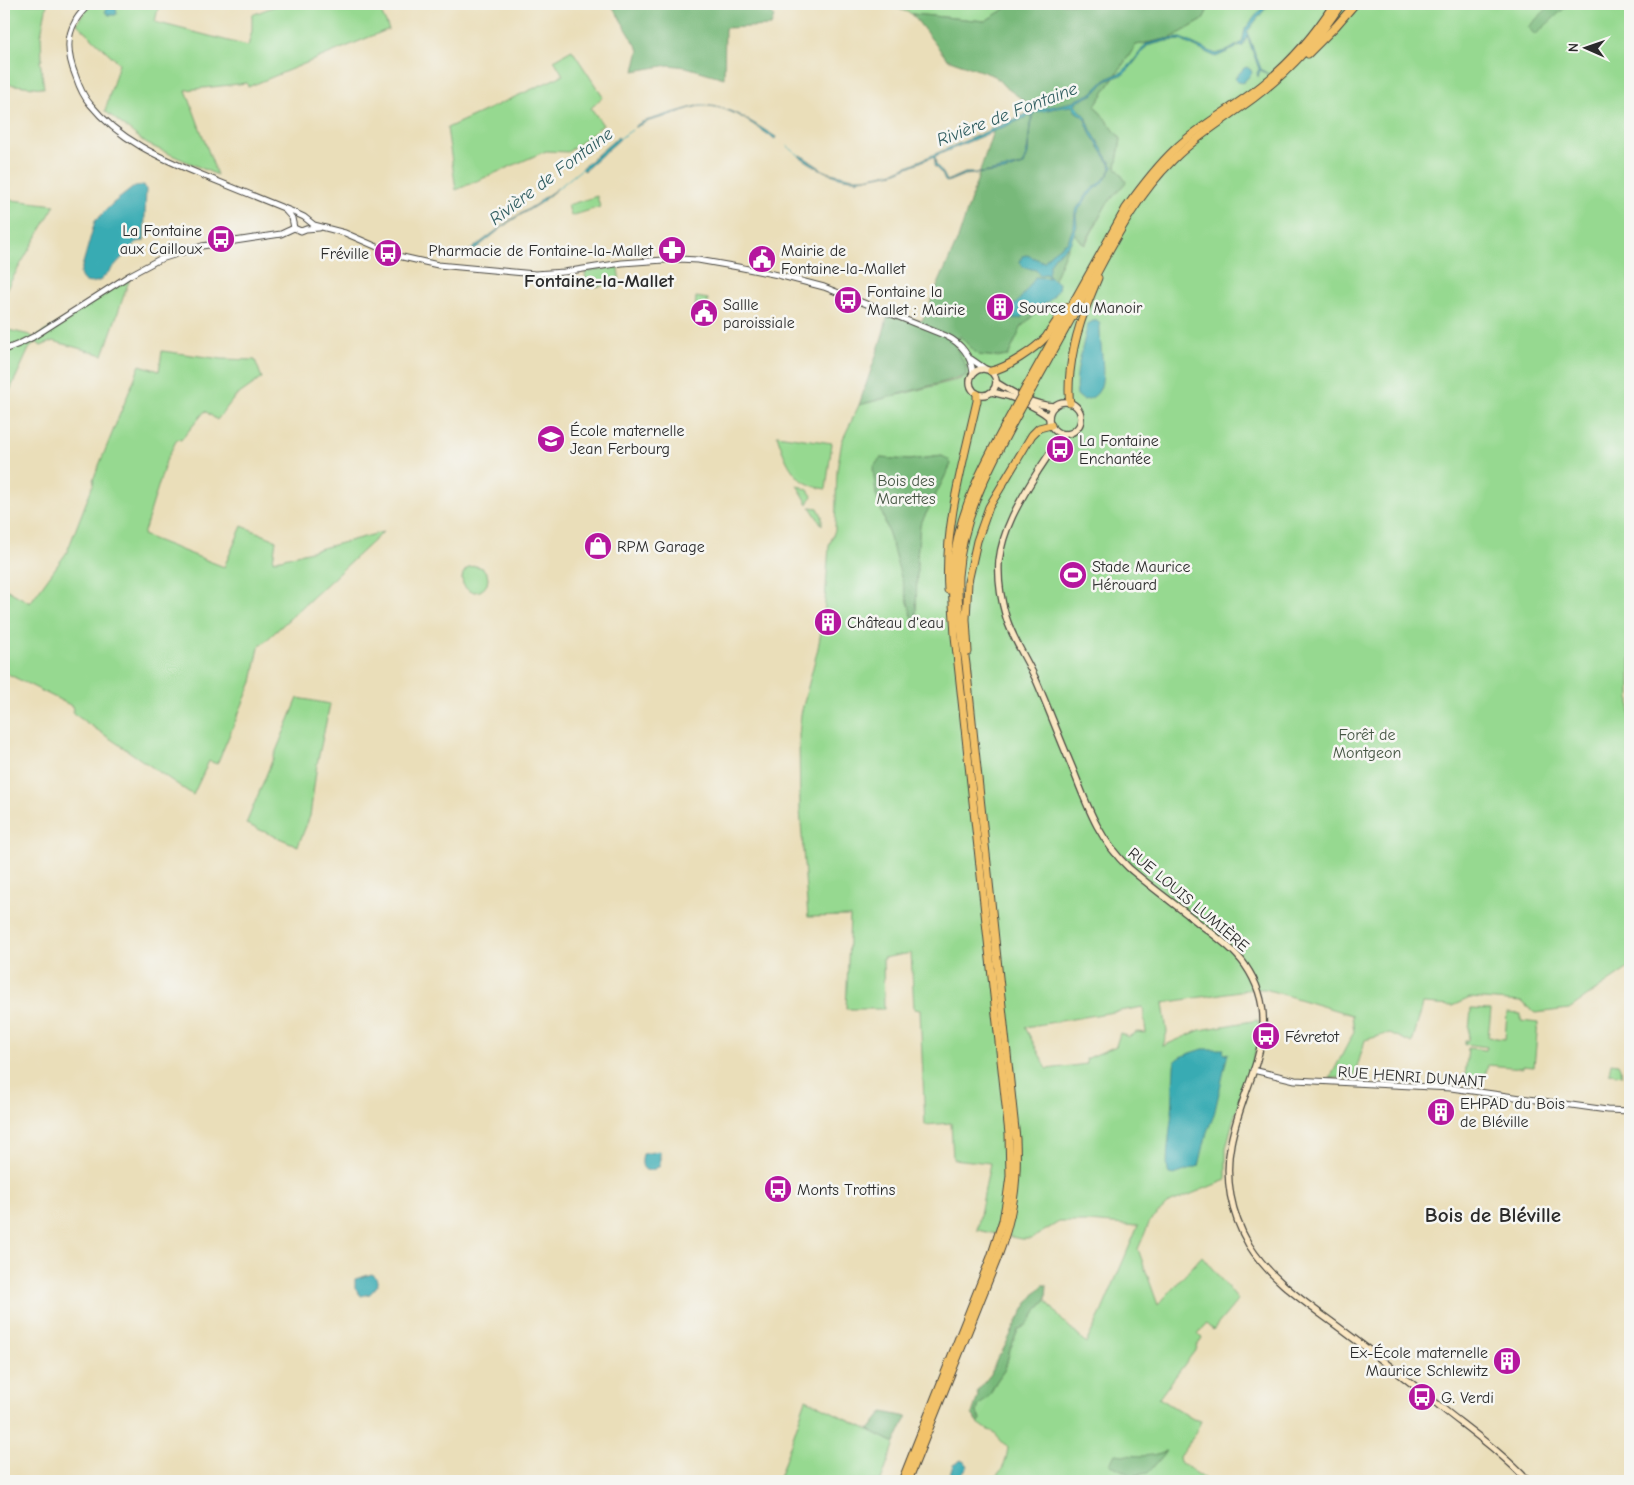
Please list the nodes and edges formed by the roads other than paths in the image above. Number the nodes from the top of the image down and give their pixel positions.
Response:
1 (89, 4) edge
2 (1334, 4) edge
3 (1341, 4) edge
4 (1355, 4) edge
5 (1256, 97) junction
6 (280, 206) junction
7 (300, 216) junction
8 (293, 221) junction
9 (308, 221) junction
10 (294, 228) junction
11 (306, 229) junction
12 (332, 230) junction
13 (1110, 248) junction
14 (1099, 256) junction
15 (4, 350) edge
16 (969, 357) junction
17 (988, 370) junction
18 (973, 373) junction
19 (997, 383) junction
20 (1029, 388) junction
21 (992, 392) junction
22 (977, 394) junction
23 (1070, 403) junction
24 (1054, 406) junction
25 (1016, 411) junction
26 (1051, 424) junction
27 (1065, 434) junction
28 (1055, 445) junction
29 (962, 694) junction
30 (974, 742) junction
31 (1253, 1070) junction
32 (1630, 1111) edge
33 (902, 1481) edge
34 (908, 1481) edge
35 (1528, 1481) edge

1 - 6 street
2 - 14 highway
3 - 5 highway
4 - 5 highway
5 - 13 highway
6 - 7 street
6 - 8 street
7 - 8 street
7 - 9 street
8 - 10 street
9 - 11 street
9 - 12 street
10 - 11 street
10 - 15 street
11 - 12 street
12 - 16 street
13 - 20 highway
13 - 23 highway
14 - 17 highway
14 - 20 highway
16 - 17 street
16 - 18 street
17 - 18 main road
17 - 19 main road
18 - 22 main road
19 - 21 main road
19 - 24 main road
20 - 25 highway, bridge
21 - 22 main road
21 - 26 main road
22 - 29 highway
23 - 24 main road
23 - 27 main road
24 - 26 main road
25 - 29 highway
25 - 30 highway
26 - 27 main road
26 - 28 main road
26 - 30 highway
27 - 28 main road, RUE LOUIS LUMIÈRE
28 - 31 main road, RUE LOUIS LUMIÈRE
29 - 33 highway
30 - 34 highway
31 - 32 street, RUE HENRI DUNANT
31 - 35 main road, RUE LOUIS LUMIÈRE

